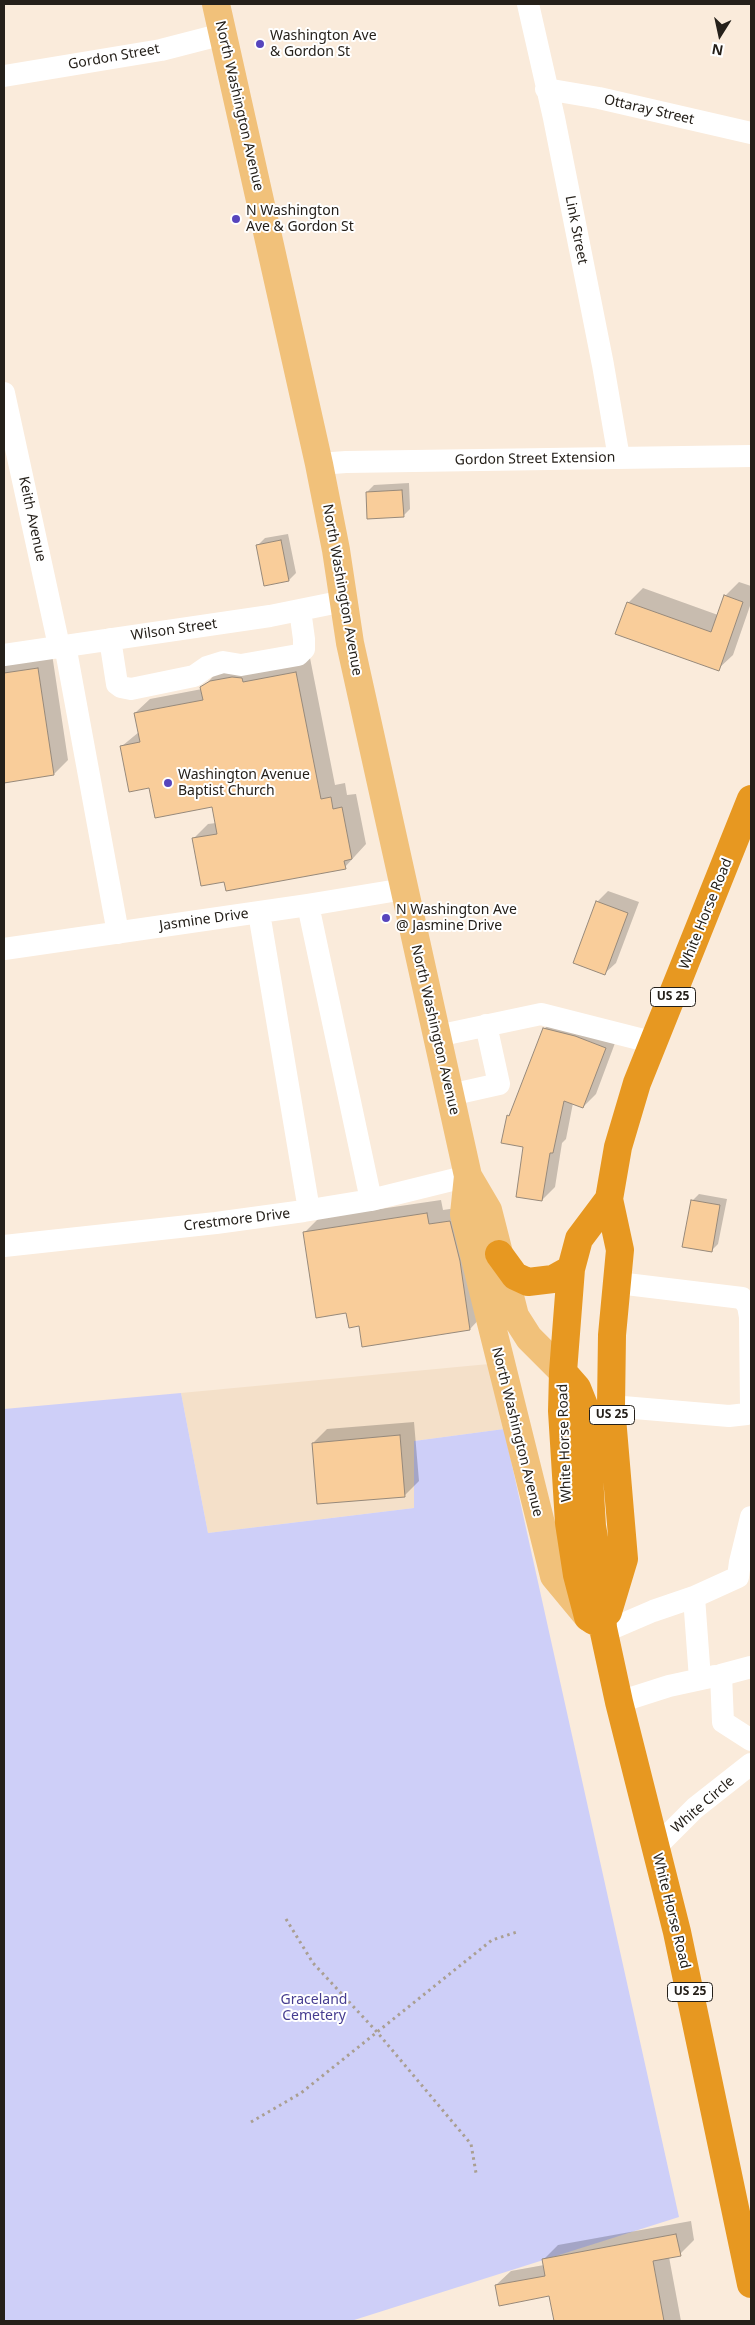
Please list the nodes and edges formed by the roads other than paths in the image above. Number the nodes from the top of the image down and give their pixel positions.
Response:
1 (216, 4) edge
2 (528, 4) edge
3 (223, 34) junction
4 (4, 76) edge
5 (546, 89) junction
6 (751, 133) edge
7 (4, 393) edge
8 (751, 456) edge
9 (619, 458) junction
10 (319, 464) junction
11 (344, 601) junction
12 (300, 610) junction
13 (110, 639) junction
14 (62, 645) junction
15 (4, 655) edge
16 (750, 804) edge
17 (404, 889) junction
18 (308, 906) junction
19 (259, 912) junction
20 (118, 933) junction
21 (4, 949) edge
22 (486, 1025) junction
23 (437, 1036) junction
24 (655, 1043) junction
25 (450, 1094) junction
26 (468, 1176) junction
27 (371, 1200) junction
28 (608, 1200) junction
29 (309, 1210) junction
30 (4, 1246) edge
31 (499, 1254) junction
32 (571, 1269) junction
33 (618, 1283) junction
34 (563, 1372) junction
35 (611, 1406) junction
36 (751, 1517) edge
37 (694, 1597) junction
38 (598, 1626) junction
39 (751, 1667) edge
40 (711, 1677) junction
41 (619, 1702) junction
42 (751, 1740) edge
43 (751, 1764) edge
44 (655, 1848) junction
45 (751, 2284) edge

1 - 3 main road, North Washington Avenue
2 - 5 street, Link Street
3 - 4 street, Gordon Street
3 - 10 main road, North Washington Avenue
5 - 6 street, Ottaray Street
5 - 9 street, Link Street
7 - 14 street, Keith Avenue
8 - 9 street, Gordon Street Extension
9 - 10 street, Gordon Street Extension
10 - 11 main road, North Washington Avenue
11 - 12 street, Wilson Street
11 - 17 main road, North Washington Avenue
12 - 13 street, Wilson Street
12 - 13 street
13 - 14 street, Wilson Street
14 - 15 street, Wilson Street
14 - 20 street, Keith Avenue
16 - 24 highway, White Horse Road / US 25
17 - 18 street, Jasmine Drive
17 - 23 main road, North Washington Avenue
18 - 19 street, Jasmine Drive
18 - 27 street
19 - 20 street, Jasmine Drive
19 - 29 street
20 - 21 street, Jasmine Drive
22 - 23 street
22 - 24 street
22 - 25 street
23 - 25 main road, North Washington Avenue
24 - 28 highway, White Horse Road / US 25
25 - 26 main road, North Washington Avenue
26 - 27 street, Crestmore Drive
26 - 31 main road, North Washington Avenue
26 - 38 main road, North Washington Avenue
27 - 29 street, Crestmore Drive
28 - 32 highway, White Horse Road / US 25
28 - 33 highway, White Horse Road / US 25
29 - 30 street, Crestmore Drive
31 - 32 highway
31 - 34 main road, North Washington Avenue
32 - 34 highway, White Horse Road / US 25
33 - 35 highway, White Horse Road / US 25
33 - 35 street
34 - 38 highway
35 - 38 highway, White Horse Road / US 25
36 - 37 street
37 - 38 street
37 - 40 street
38 - 41 highway, White Horse Road / US 25
39 - 40 street
40 - 41 street
40 - 42 street
41 - 44 highway, White Horse Road / US 25
43 - 44 street, White Circle
44 - 45 highway, White Horse Road / US 25

